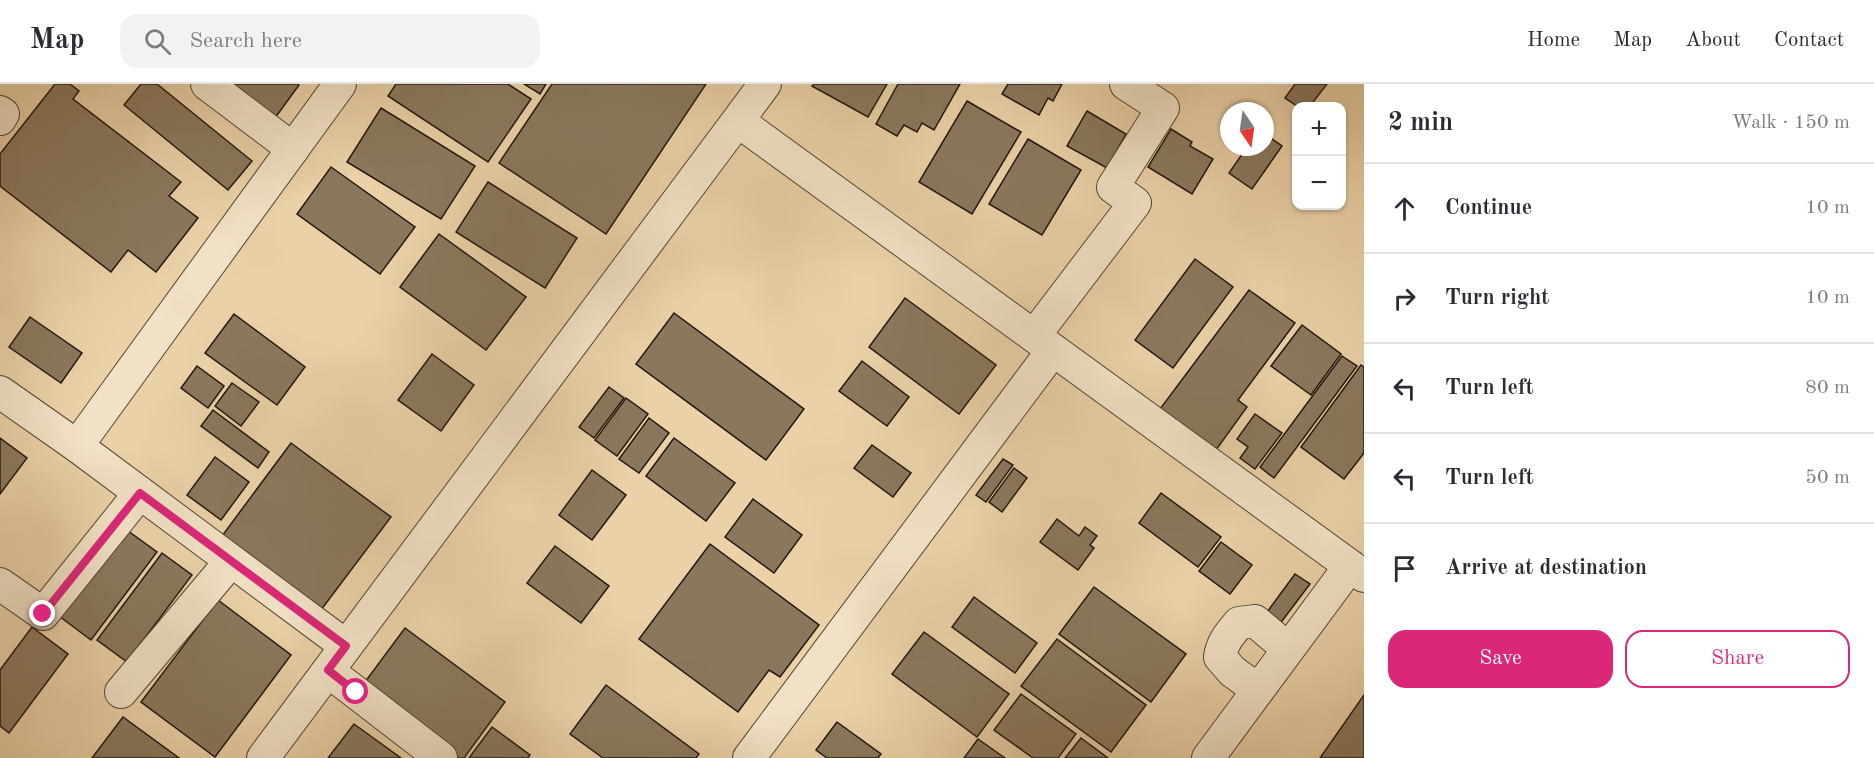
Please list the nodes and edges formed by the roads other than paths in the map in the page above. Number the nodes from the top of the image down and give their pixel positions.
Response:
1 (207, 84) edge
2 (340, 84) edge
3 (765, 84) edge
4 (1126, 84) edge
5 (0, 112) edge
6 (0, 119) edge
7 (738, 121) junction
8 (293, 149) junction
9 (1044, 343) junction
10 (0, 392) edge
11 (77, 446) junction
12 (140, 493) junction
13 (231, 561) junction
14 (1357, 571) edge
15 (0, 584) edge
16 (1288, 650) junction
17 (337, 658) junction
18 (1258, 690) junction
19 (121, 693) dead end
20 (263, 758) edge
21 (441, 758) edge
22 (749, 758) edge
23 (1208, 758) edge

1 - 8 lane
2 - 8 lane
3 - 7 lane
4 - 9 lane
5 - 6 lane
7 - 9 lane
7 - 17 lane
8 - 11 lane
9 - 14 lane
9 - 22 lane
10 - 11 lane
11 - 12 lane
12 - 13 lane
12 - 15 lane
13 - 17 lane
13 - 19 lane
14 - 16 lane
16 - 18 lane
16 - 18 lane
17 - 20 lane
17 - 21 lane
18 - 23 lane

